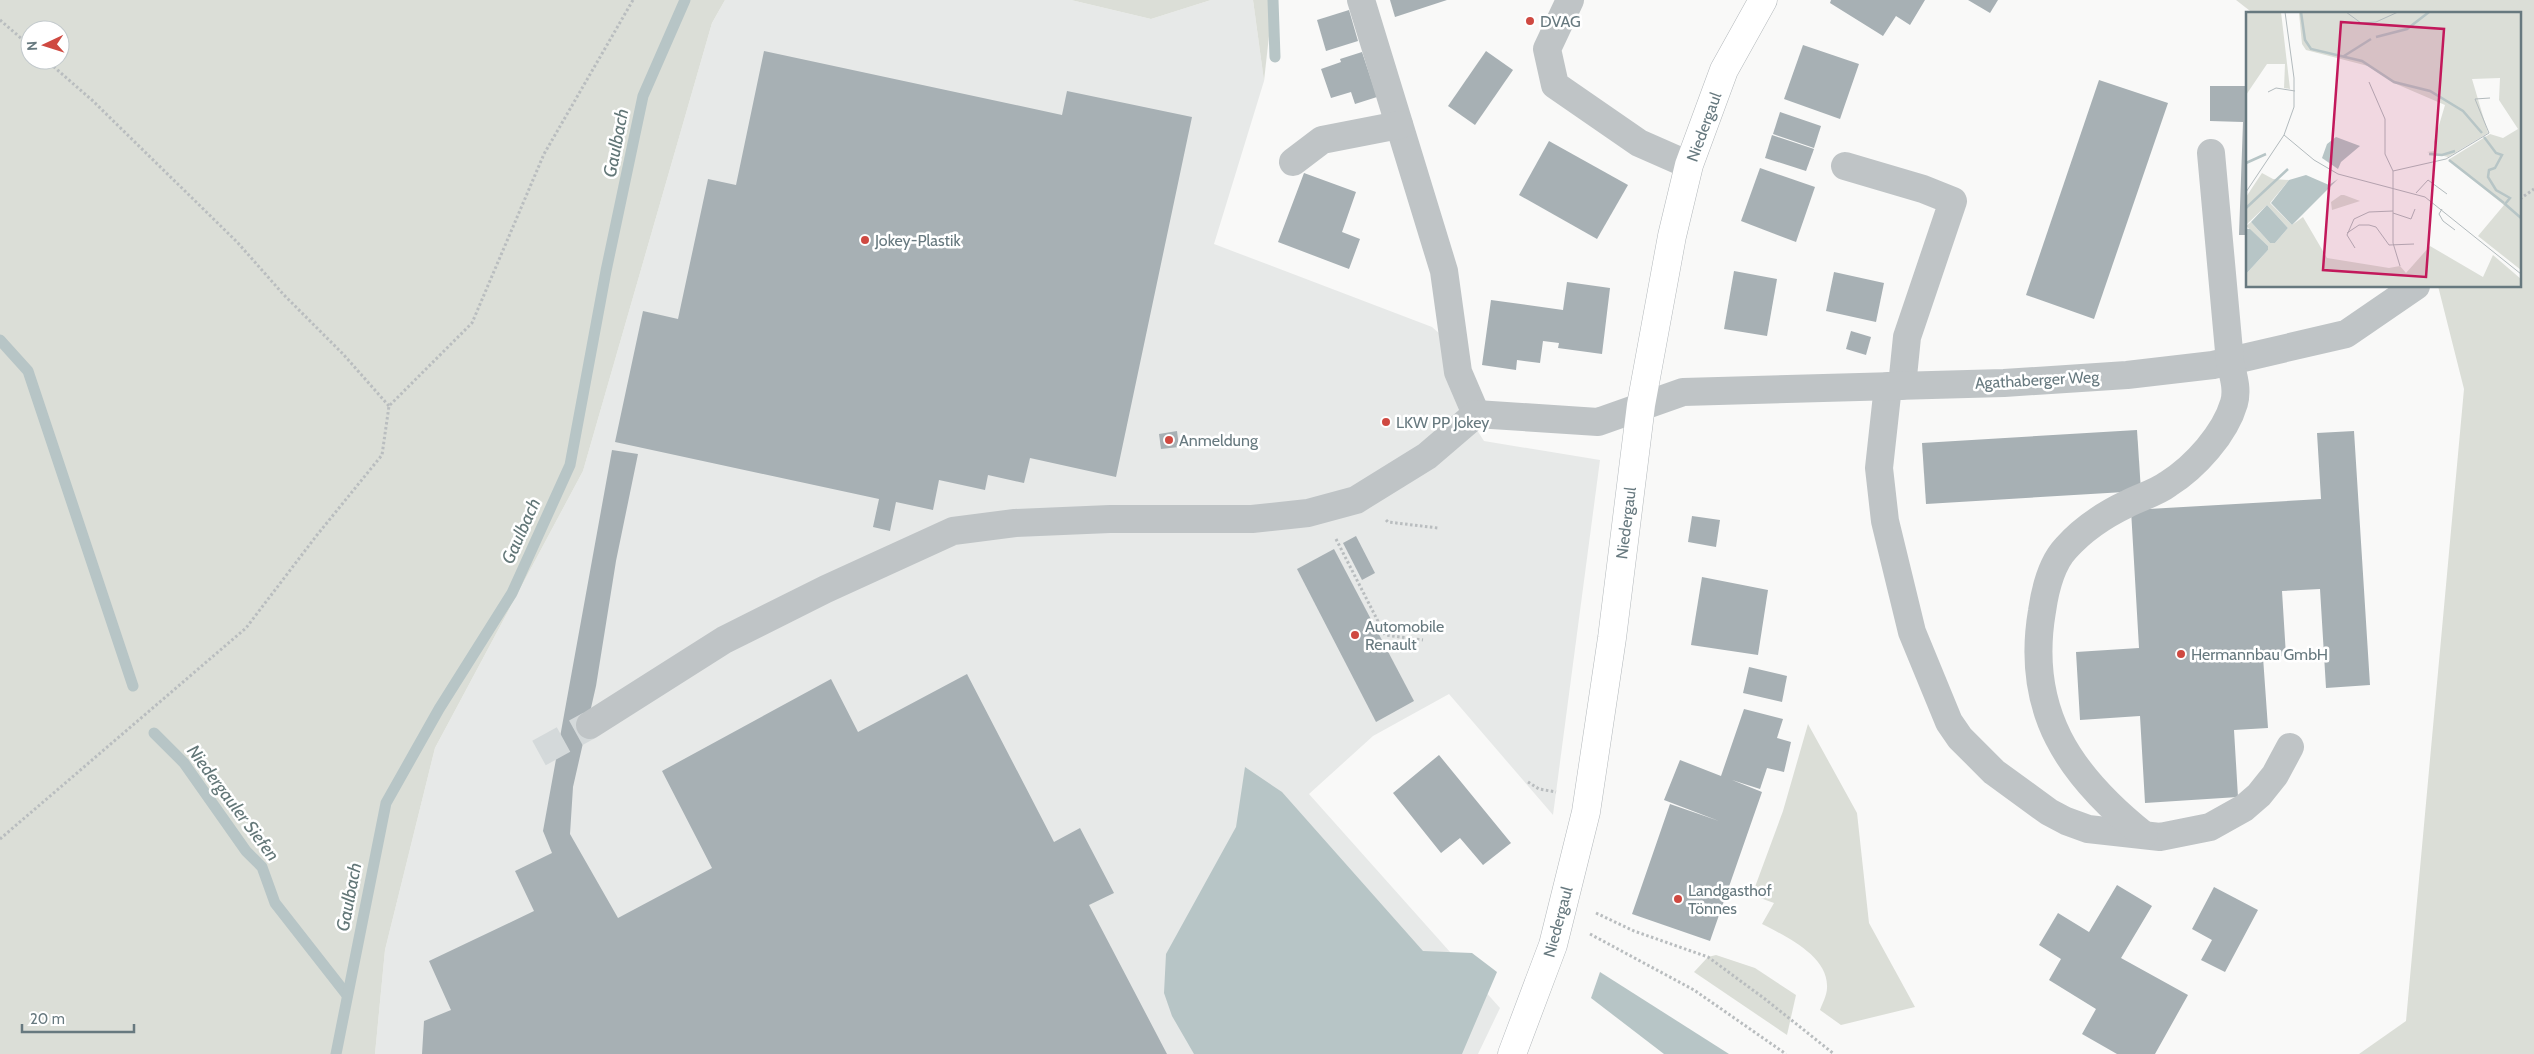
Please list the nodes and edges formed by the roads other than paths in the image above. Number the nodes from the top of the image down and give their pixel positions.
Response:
1 (1361, 0) edge
2 (1570, 0) edge
3 (1763, 0) edge
4 (1399, 125) junction
5 (2211, 153) dead end
6 (1293, 162) dead end
7 (1689, 165) junction
8 (1845, 166) dead end
9 (2413, 288) edge
10 (2230, 362) junction
11 (1895, 386) junction
12 (1641, 405) junction
13 (1476, 414) junction
14 (590, 725) tunnel mouth
15 (2290, 747) dead end
16 (2144, 835) junction
17 (1512, 1054) edge

1 - 4 street
2 - 7 street
3 - 7 main road, Niedergaul
4 - 6 street
4 - 13 street
5 - 10 street
7 - 12 main road, Niedergaul
8 - 11 street
9 - 10 street, Agathaberger Weg
10 - 11 street, Agathaberger Weg
10 - 16 street
11 - 12 street, Agathaberger Weg
11 - 16 street
12 - 13 street, Agathaberger Weg
12 - 17 main road, Niedergaul
13 - 14 street
15 - 16 street

